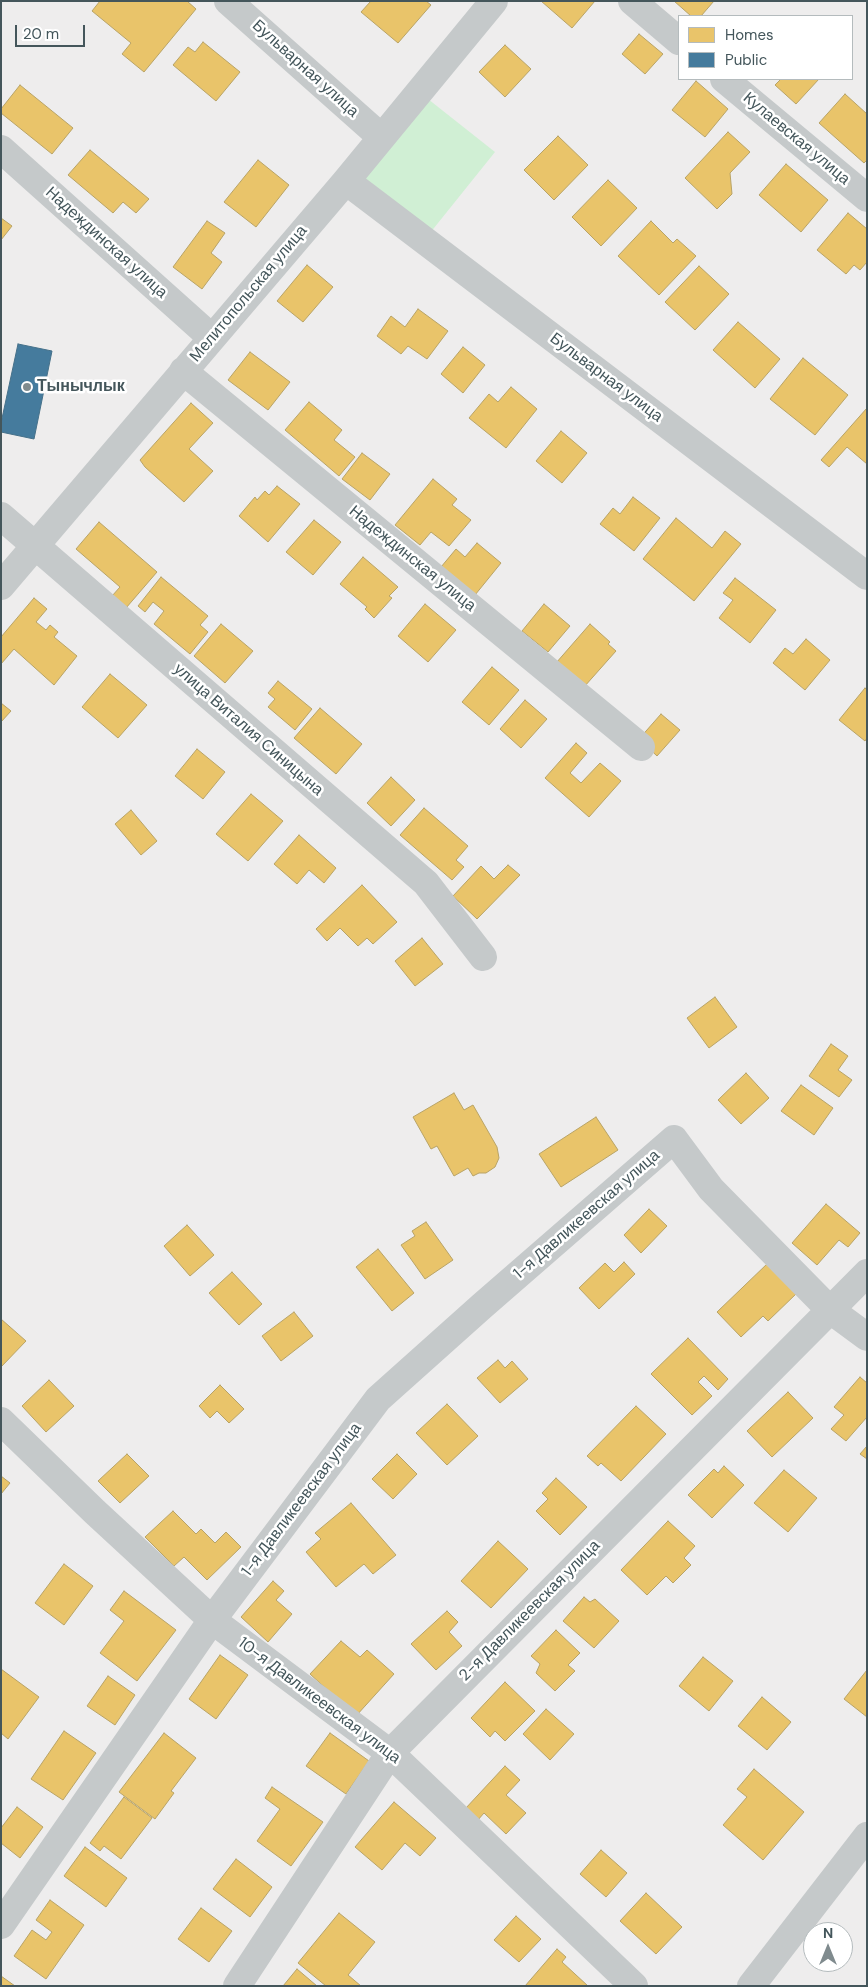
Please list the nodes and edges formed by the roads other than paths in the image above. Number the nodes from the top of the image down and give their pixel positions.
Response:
1 (228, 1) edge
2 (494, 1) edge
3 (632, 1) edge
4 (678, 40) edge
5 (725, 80) edge
6 (381, 137) junction
7 (1, 149) edge
8 (346, 181) junction
9 (867, 198) edge
10 (212, 338) junction
11 (183, 372) junction
12 (1, 516) edge
13 (35, 547) junction
14 (867, 576) edge
15 (1, 586) edge
16 (641, 747) dead end
17 (483, 957) dead end
18 (867, 1273) edge
19 (829, 1309) junction
20 (867, 1337) edge
21 (1, 1421) edge
22 (212, 1620) junction
23 (390, 1753) junction
24 (867, 1836) edge
25 (1, 1925) edge
26 (237, 1986) edge
27 (634, 1986) edge
28 (751, 1986) edge

1 - 6 street, Бульварная улица
2 - 6 street, Мелитопольская улица
3 - 4 street
5 - 9 street, Кулаевская улица
6 - 8 street, Мелитопольская улица
7 - 10 street, Надеждинская улица
8 - 10 street, Мелитопольская улица
8 - 14 street, Бульварная улица
10 - 11 street, Мелитопольская улица
11 - 13 street, Мелитопольская улица
11 - 16 street, Надеждинская улица
12 - 13 street, улица Виталия Синицына
13 - 15 street, Мелитопольская улица
13 - 17 street, улица Виталия Синицына
18 - 19 street, 2-я Давликеевская улица
19 - 20 street
19 - 22 street, 1-я Давликеевская улица
19 - 23 street, 2-я Давликеевская улица
21 - 22 street, 10-я Давликеевская улица
22 - 23 street, 10-я Давликеевская улица
22 - 25 street, 1-я Давликеевская улица
23 - 26 street, 2-я Давликеевская улица
23 - 27 street, 10-я Давликеевская улица
24 - 28 street

